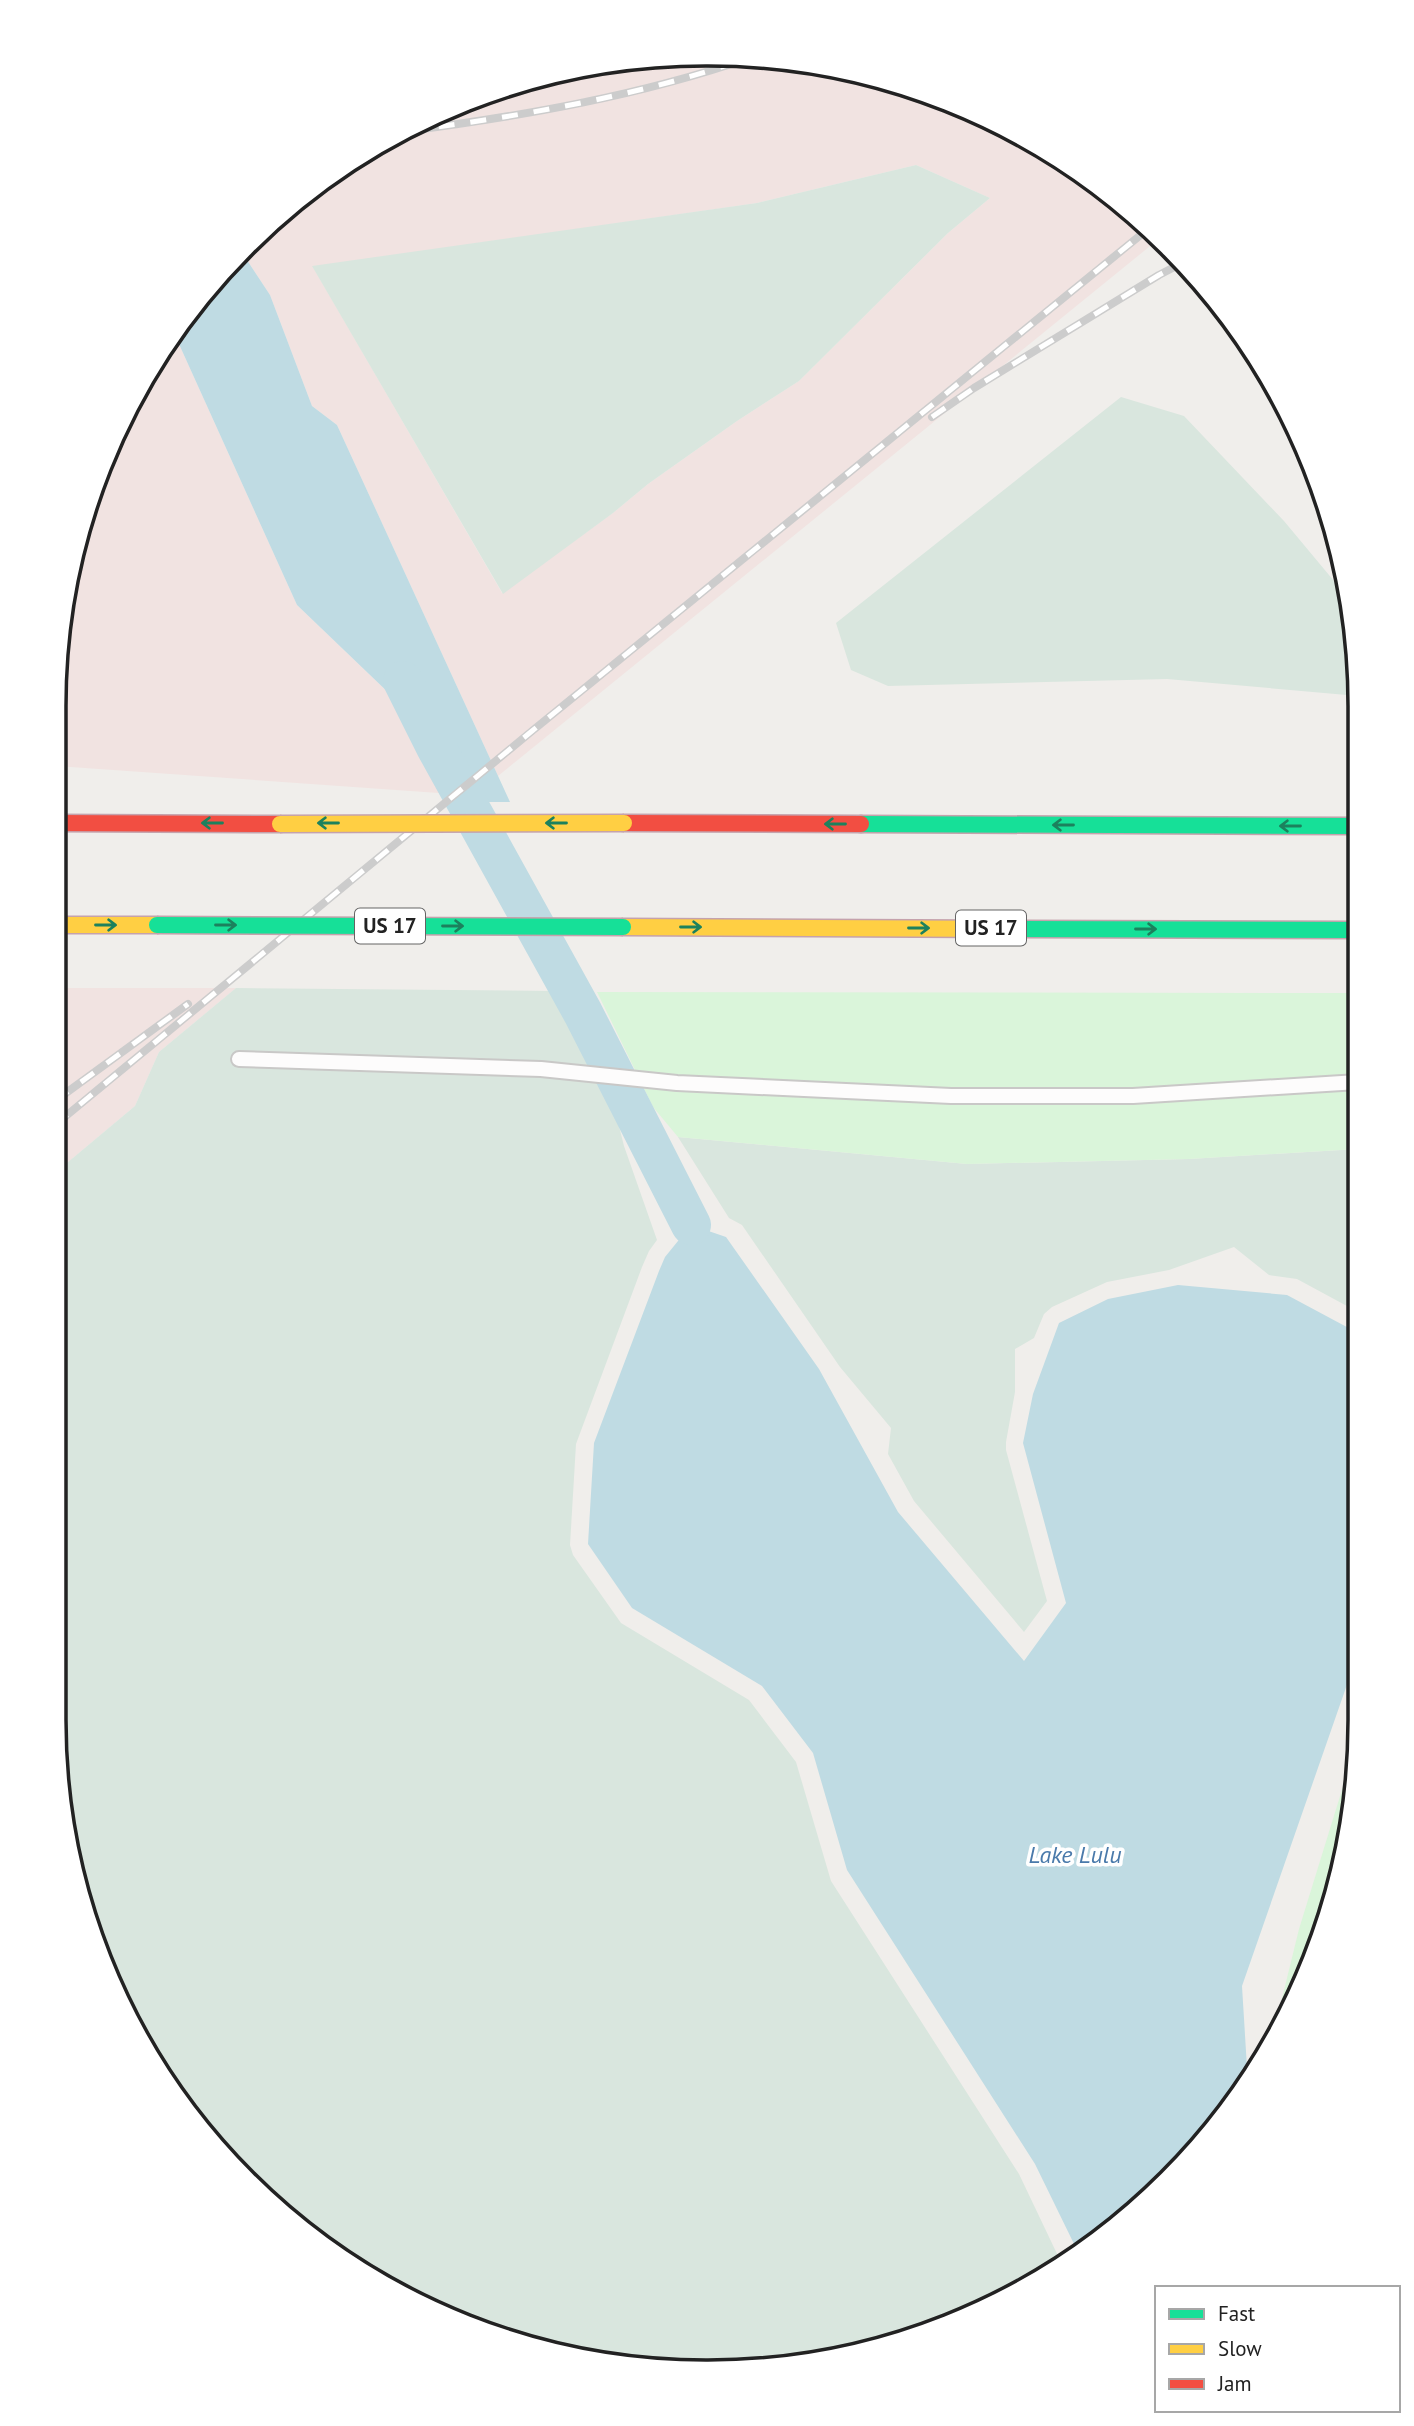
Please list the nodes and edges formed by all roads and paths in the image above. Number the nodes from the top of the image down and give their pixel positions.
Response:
1 (66, 823) edge
2 (1348, 826) edge
3 (66, 925) edge
4 (1348, 930) edge
5 (239, 1059) dead end
6 (1348, 1083) edge

2 -> 1 highway, bridge
3 -> 4 highway, US 17, bridge
5 - 6 lane

